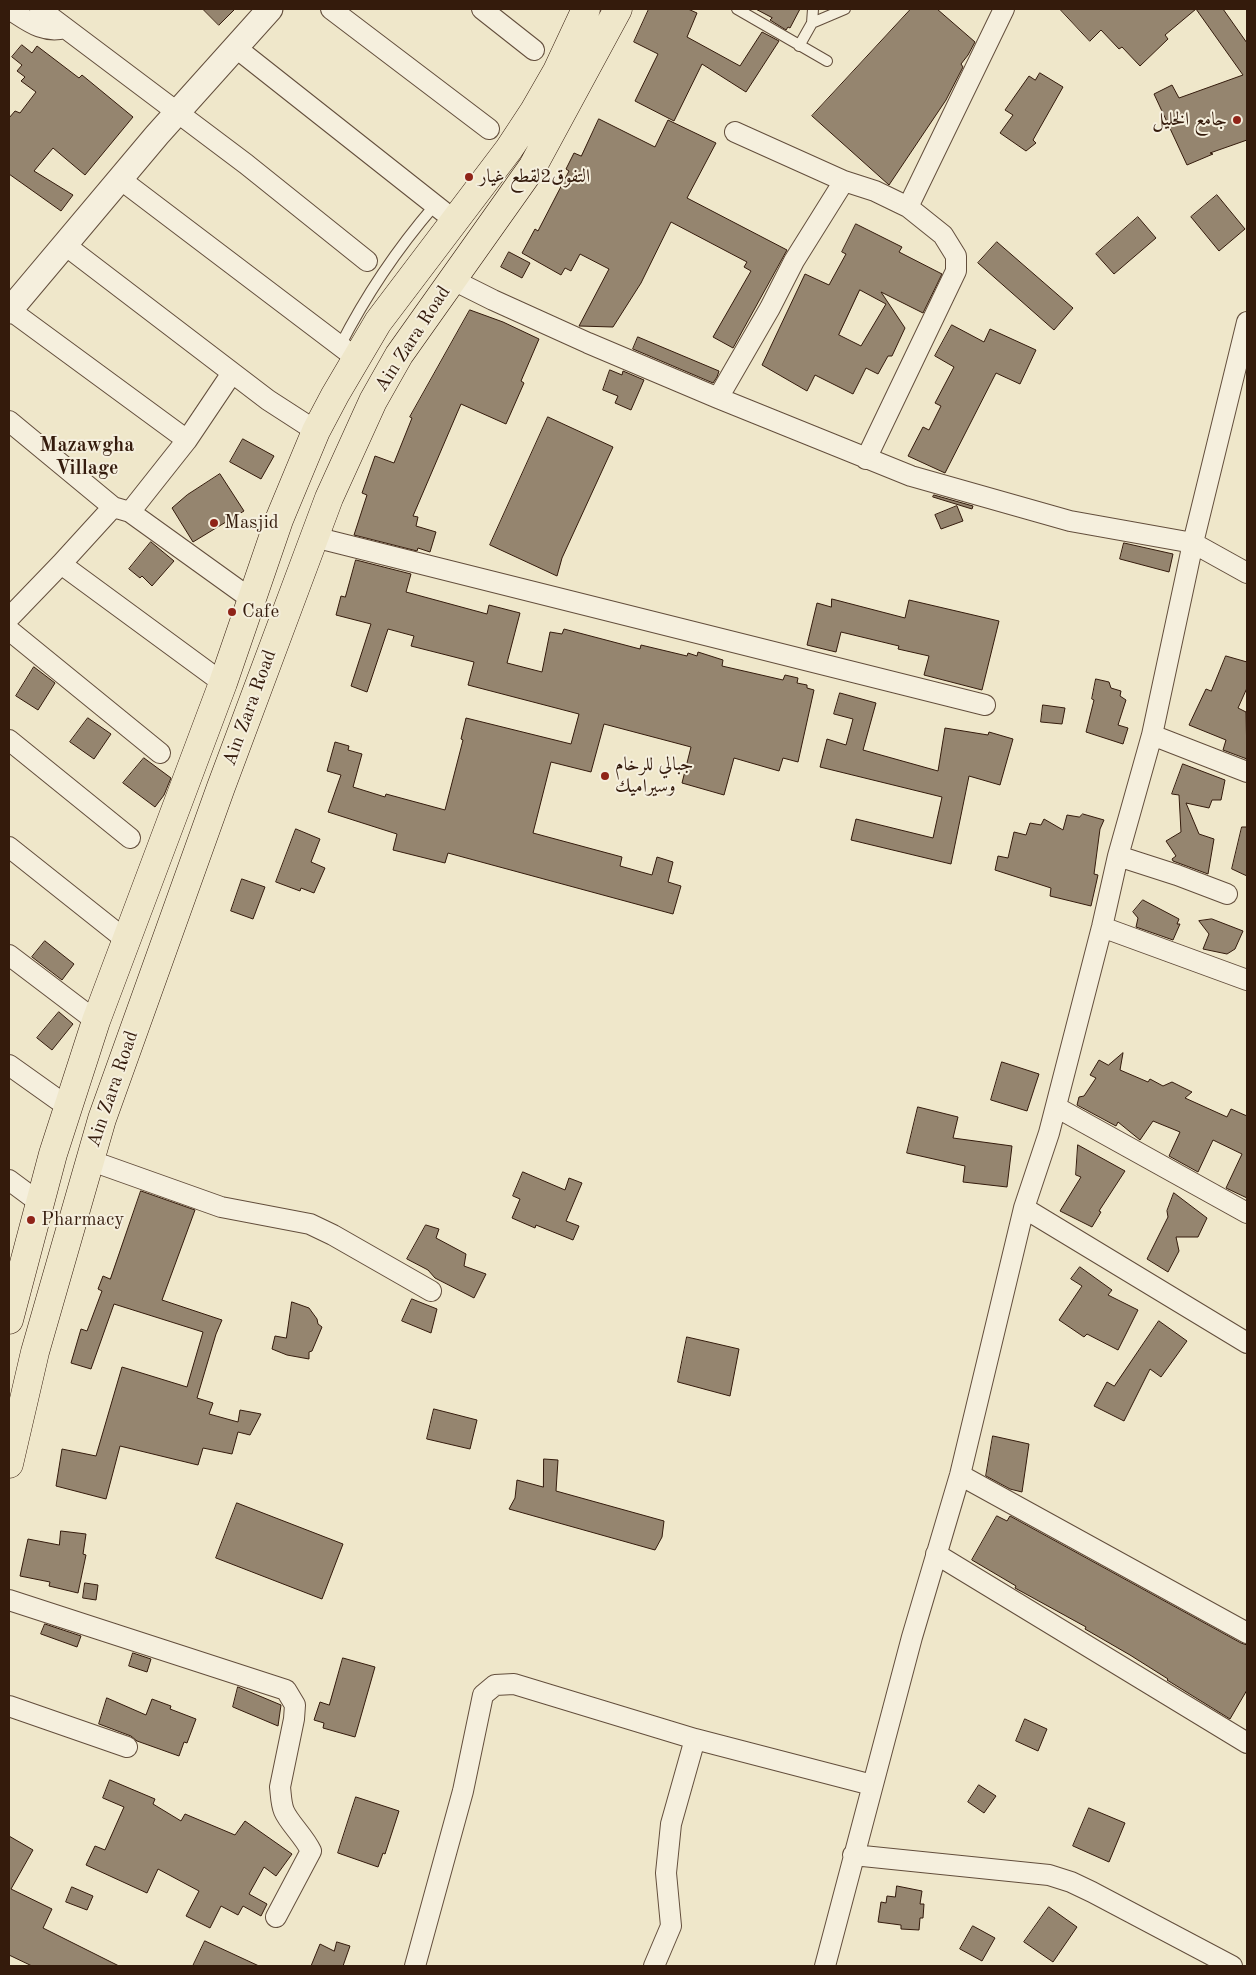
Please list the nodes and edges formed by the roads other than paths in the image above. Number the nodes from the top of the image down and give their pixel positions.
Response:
1 (9, 9) edge
2 (40, 9) edge
3 (270, 9) edge
4 (331, 9) edge
5 (482, 9) edge
6 (586, 9) edge
7 (618, 9) edge
8 (737, 9) edge
9 (813, 9) edge
10 (846, 9) edge
11 (1004, 9) edge
12 (812, 23) junction
13 (65, 28) junction
14 (799, 46) junction
15 (235, 48) junction
16 (534, 50) dead end
17 (827, 61) dead end
18 (176, 113) junction
19 (489, 129) dead end
20 (735, 132) dead end
21 (120, 179) junction
22 (844, 181) junction
23 (908, 207) junction
24 (444, 213) junction
25 (65, 244) junction
26 (367, 261) dead end
27 (453, 280) junction
28 (9, 311) edge
29 (1247, 322) edge
30 (348, 352) junction
31 (232, 373) junction
32 (718, 398) junction
33 (9, 421) edge
34 (316, 431) junction
35 (187, 440) junction
36 (866, 459) junction
37 (121, 509) junction
38 (314, 537) junction
39 (1193, 543) junction
40 (61, 564) junction
41 (1247, 573) edge
42 (251, 599) junction
43 (9, 618) edge
44 (9, 630) edge
45 (223, 683) junction
46 (985, 705) dead end
47 (1152, 735) junction
48 (9, 740) edge
49 (160, 753) dead end
50 (1247, 772) edge
51 (130, 838) dead end
52 (9, 847) edge
53 (1118, 856) junction
54 (1227, 894) dead end
55 (1102, 926) junction
56 (126, 940) junction
57 (9, 955) edge
58 (1247, 980) edge
59 (96, 1021) junction
60 (9, 1065) edge
61 (68, 1107) junction
62 (1056, 1107) junction
63 (89, 1160) junction
64 (9, 1180) edge
65 (40, 1202) junction
66 (1024, 1208) junction
67 (1247, 1213) edge
68 (12, 1291) edge
69 (431, 1291) dead end
70 (9, 1320) edge
71 (1247, 1343) edge
72 (9, 1464) edge
73 (960, 1475) junction
74 (936, 1554) junction
75 (9, 1600) edge
76 (1247, 1633) edge
77 (9, 1706) edge
78 (695, 1739) junction
79 (1247, 1743) edge
80 (127, 1746) dead end
81 (872, 1785) junction
82 (853, 1855) junction
83 (276, 1916) dead end
84 (415, 1966) edge
85 (654, 1966) edge
86 (825, 1966) edge
87 (1232, 1966) edge

1 - 13 street
2 - 13 street
3 - 15 street
4 - 19 street
5 - 16 street
6 - 24 main road, Ain Zara Road
7 - 27 main road, Ain Zara Road
8 - 14 lane
9 - 12 lane
10 - 12 lane
11 - 23 street
12 - 14 lane
13 - 18 street
14 - 17 lane
15 - 18 street
15 - 24 street
18 - 21 street
18 - 26 street
20 - 22 street
21 - 25 street
21 - 30 street
22 - 23 street
22 - 32 street
23 - 36 street
24 - 30 main road, Ain Zara Road
25 - 28 street
25 - 31 street
27 - 32 street
27 - 38 main road, Ain Zara Road
28 - 35 street
29 - 39 street
30 - 34 main road, Ain Zara Road
31 - 34 street
31 - 35 street
32 - 36 street
33 - 37 street
34 - 42 main road, Ain Zara Road
35 - 37 street
36 - 39 street
37 - 40 street
37 - 42 street
38 - 46 street
38 - 63 main road, Ain Zara Road
39 - 41 street
39 - 47 street
40 - 43 street
40 - 45 street
42 - 45 main road, Ain Zara Road
44 - 49 street
45 - 56 main road, Ain Zara Road
47 - 50 street
47 - 53 street
48 - 51 street
52 - 56 street
53 - 54 street
53 - 55 street
55 - 58 street
55 - 62 street
56 - 59 main road, Ain Zara Road
57 - 59 street
59 - 61 main road, Ain Zara Road
60 - 61 street
61 - 65 main road, Ain Zara Road
62 - 66 street
62 - 67 street
63 - 69 street
63 - 72 main road, Ain Zara Road
64 - 65 street
65 - 68 main road, Ain Zara Road
66 - 71 street
66 - 73 street
68 - 70 main road, Ain Zara Road
73 - 74 street
73 - 76 street
74 - 79 street
74 - 81 street
75 - 83 street
77 - 80 street
78 - 81 street
78 - 84 street
78 - 85 street
81 - 82 street
82 - 86 street
82 - 87 street

